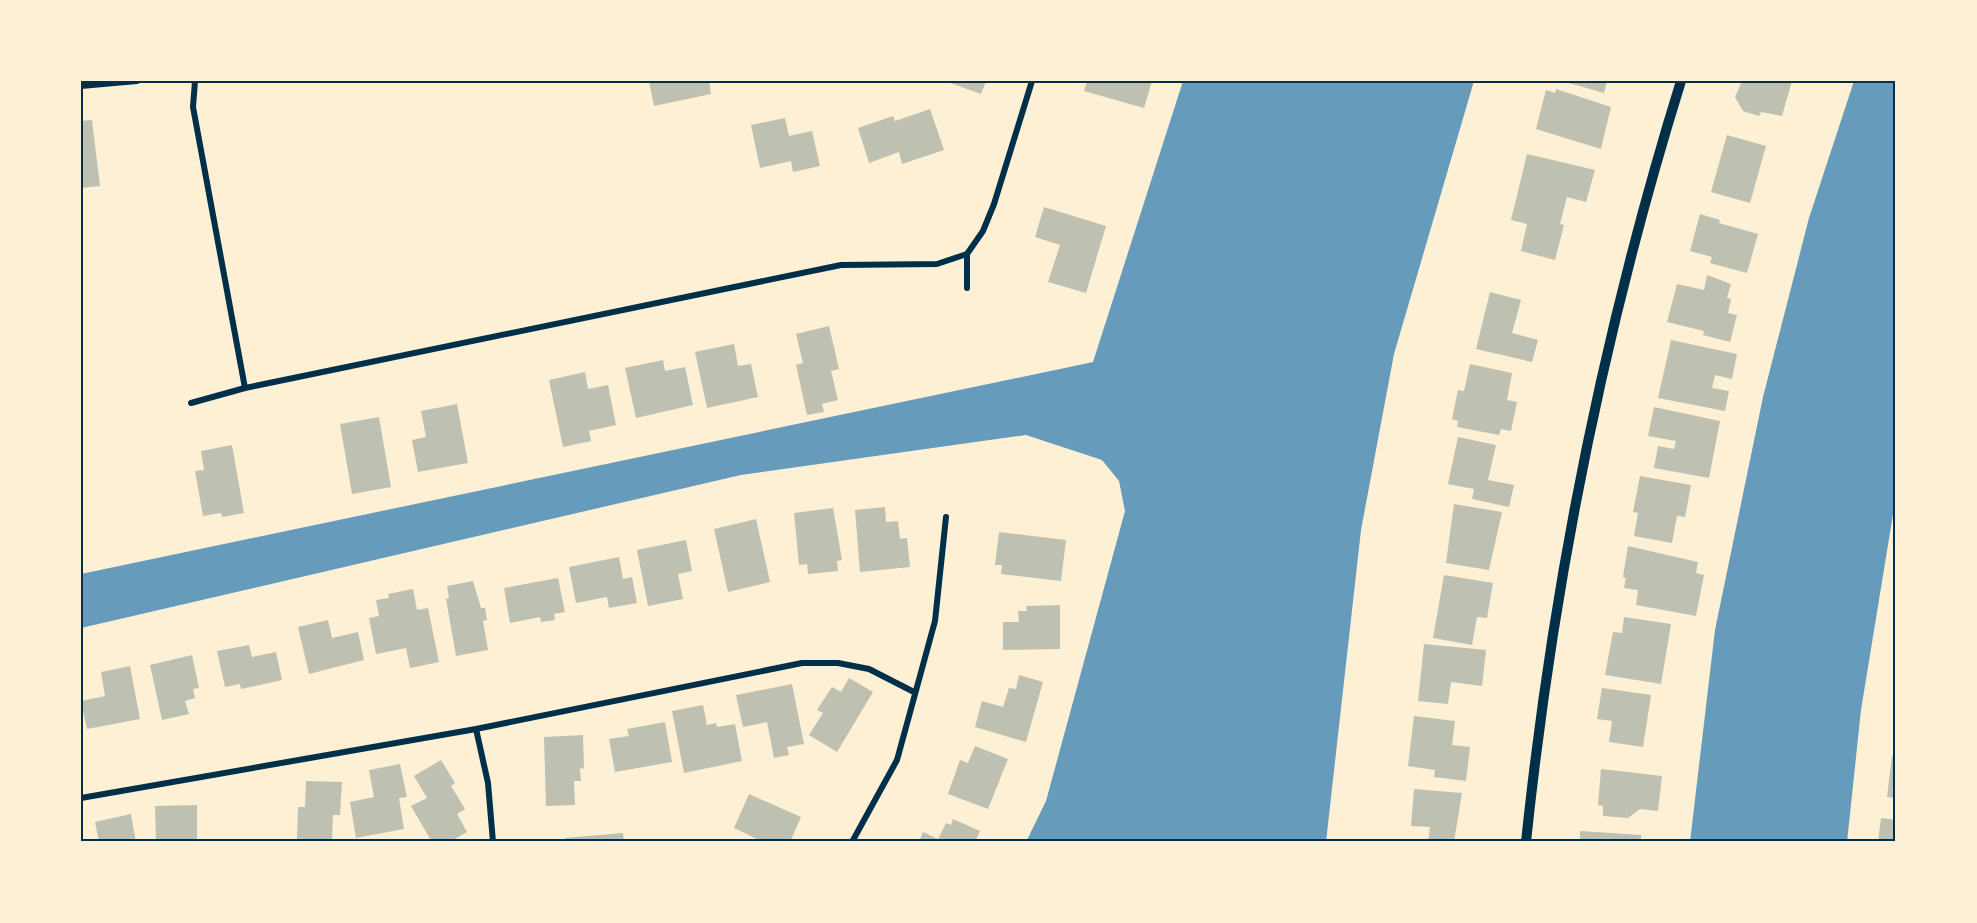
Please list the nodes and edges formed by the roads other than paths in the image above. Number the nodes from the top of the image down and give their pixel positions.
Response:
1 (136, 81) edge
2 (194, 81) edge
3 (1032, 81) edge
4 (1681, 81) edge
5 (81, 86) edge
6 (967, 254) junction
7 (967, 288) dead end
8 (244, 388) junction
9 (191, 402) dead end
10 (946, 517) dead end
11 (914, 692) junction
12 (476, 729) junction
13 (81, 798) edge
14 (494, 842) edge
15 (852, 842) edge
16 (1526, 842) edge

1 - 5 street
2 - 8 street
3 - 6 street
4 - 16 street
6 - 7 street
6 - 8 street
8 - 9 street
10 - 11 street
11 - 12 street
11 - 15 street
12 - 13 street
12 - 14 street

